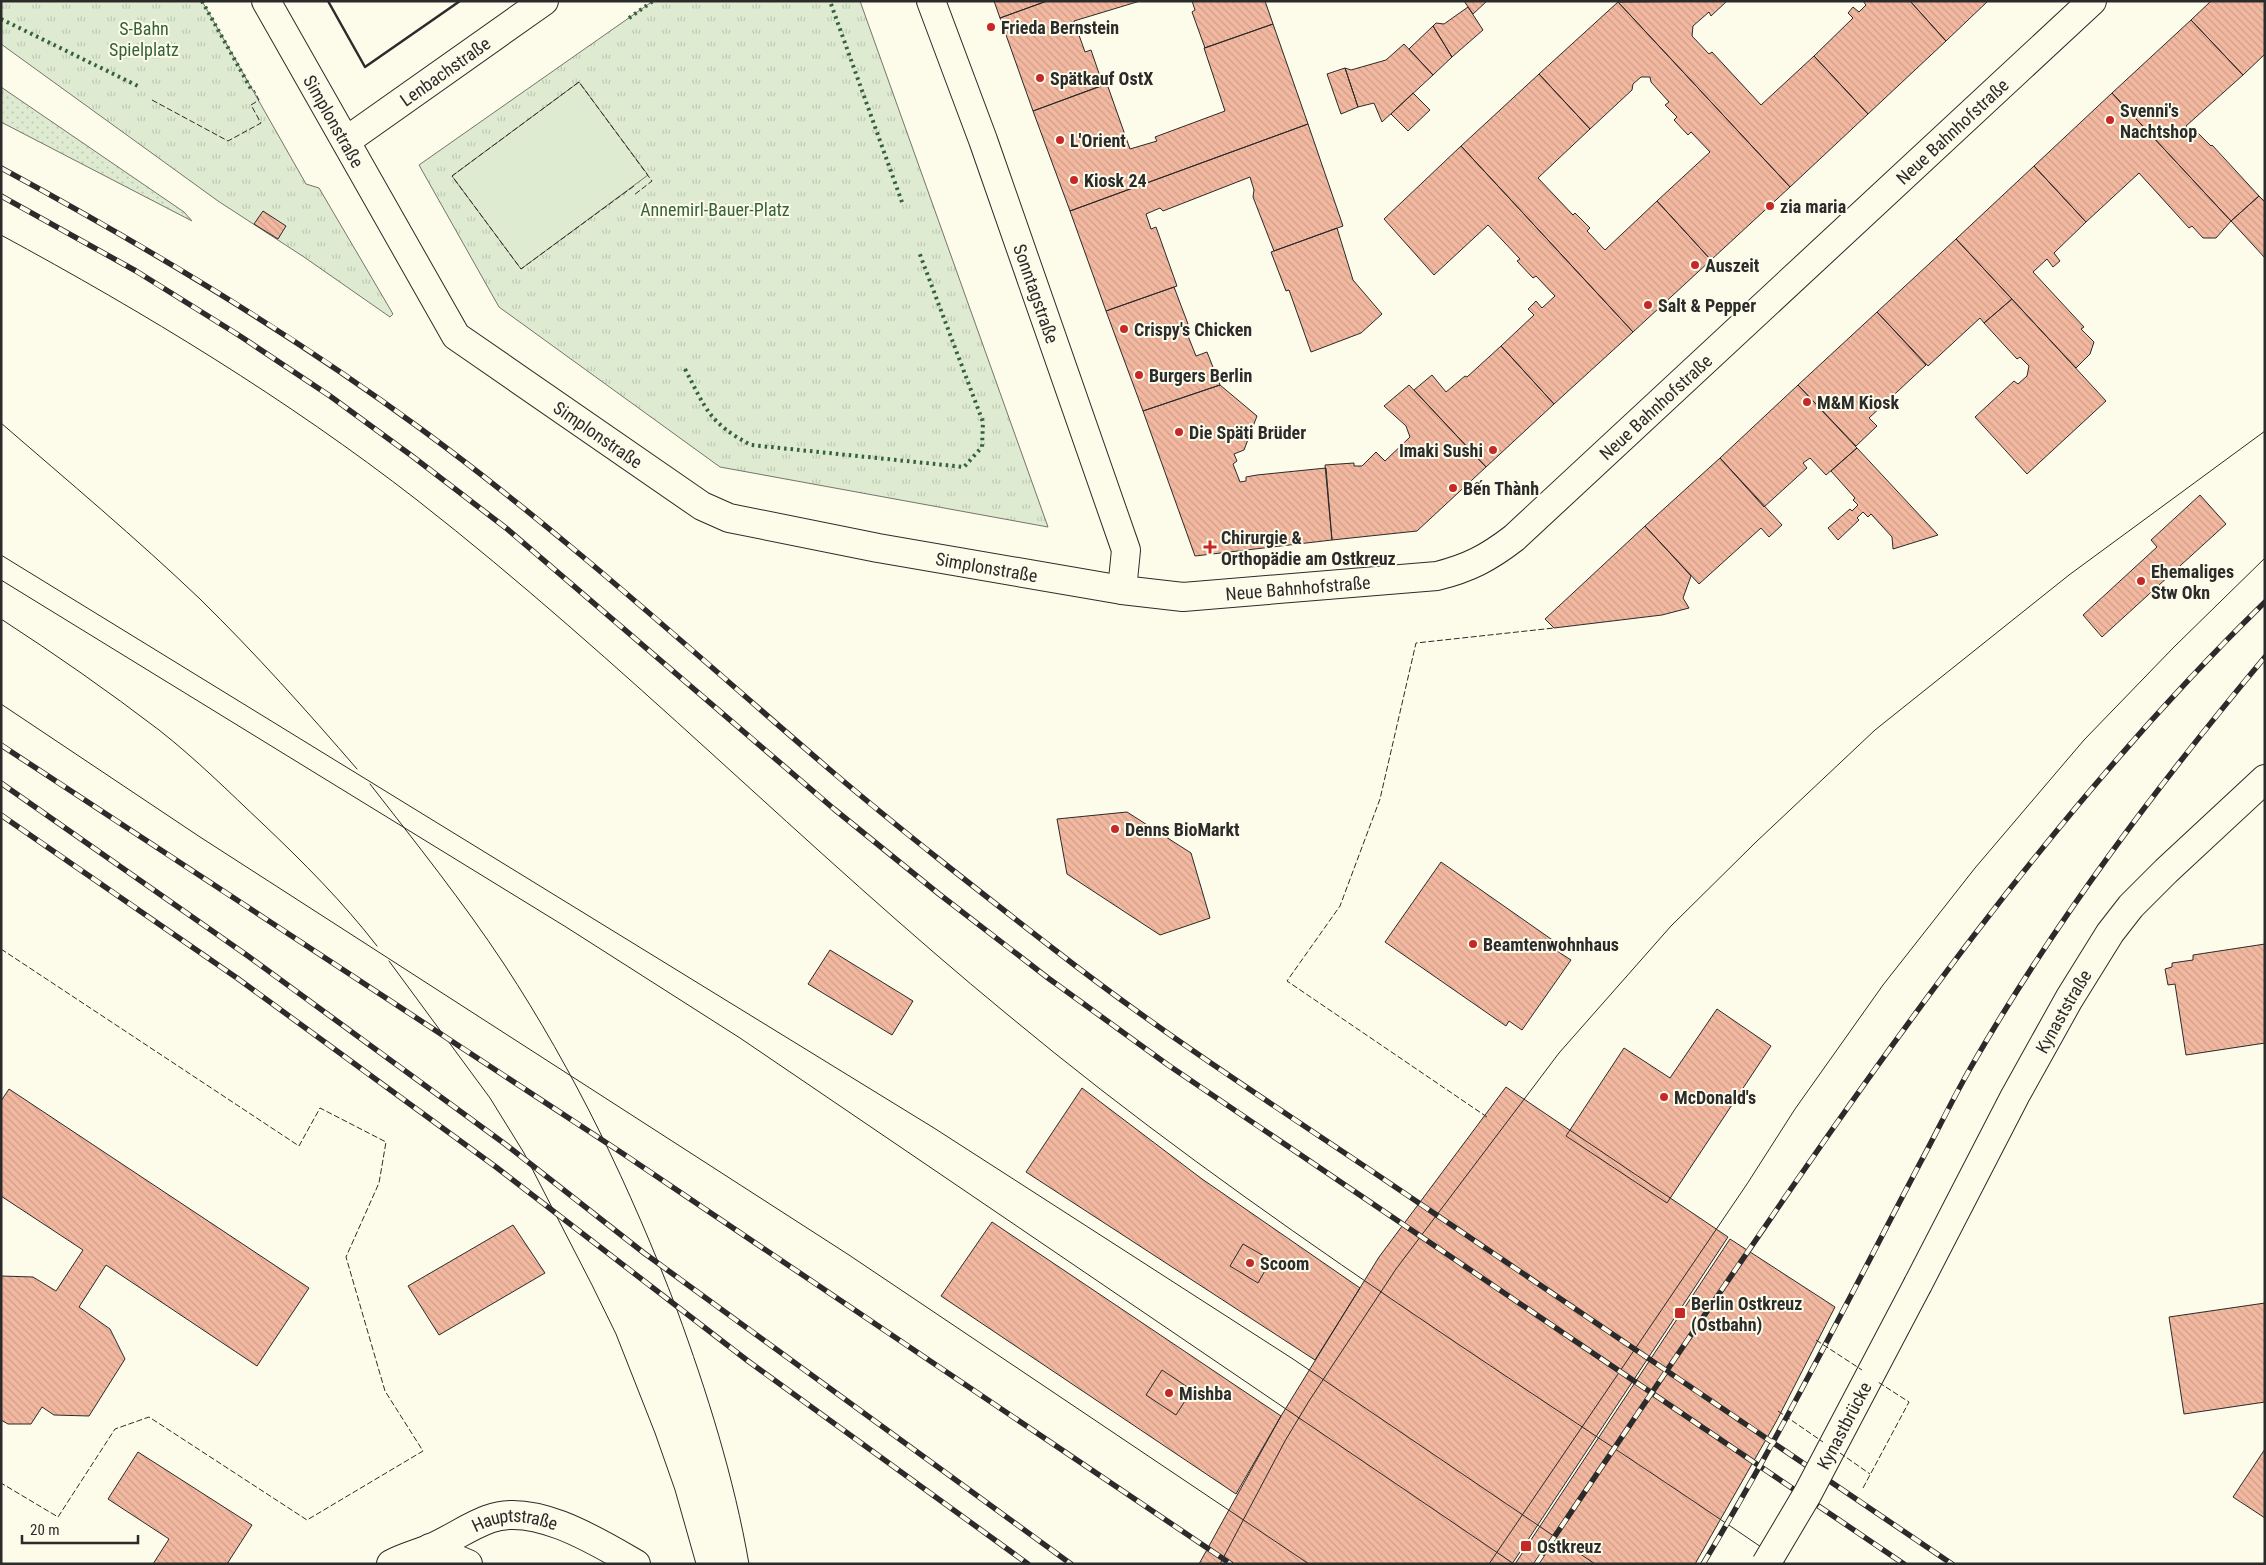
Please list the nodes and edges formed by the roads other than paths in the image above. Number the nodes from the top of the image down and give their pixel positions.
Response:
1 (266, 1) edge
2 (544, 1) edge
3 (931, 1) edge
4 (2092, 1) edge
5 (346, 141) junction
6 (1122, 590) junction
7 (2265, 779) edge
8 (1918, 1284) joint
9 (430, 1548) junction
10 (391, 1564) edge
11 (468, 1564) edge
12 (636, 1564) edge
13 (1766, 1564) edge

1 - 5 street, Simplonstraße
2 - 5 street, Lenbachstraße
3 - 6 street, Sonntagstraße
4 - 6 street, Neue Bahnhofstraße
5 - 6 street, Simplonstraße
7 - 8 street, Kynaststraße
8 - 13 street, Kynastbrücke, bridge
9 - 10 street
9 - 11 street, Hauptstraße
9 - 12 street, Hauptstraße

